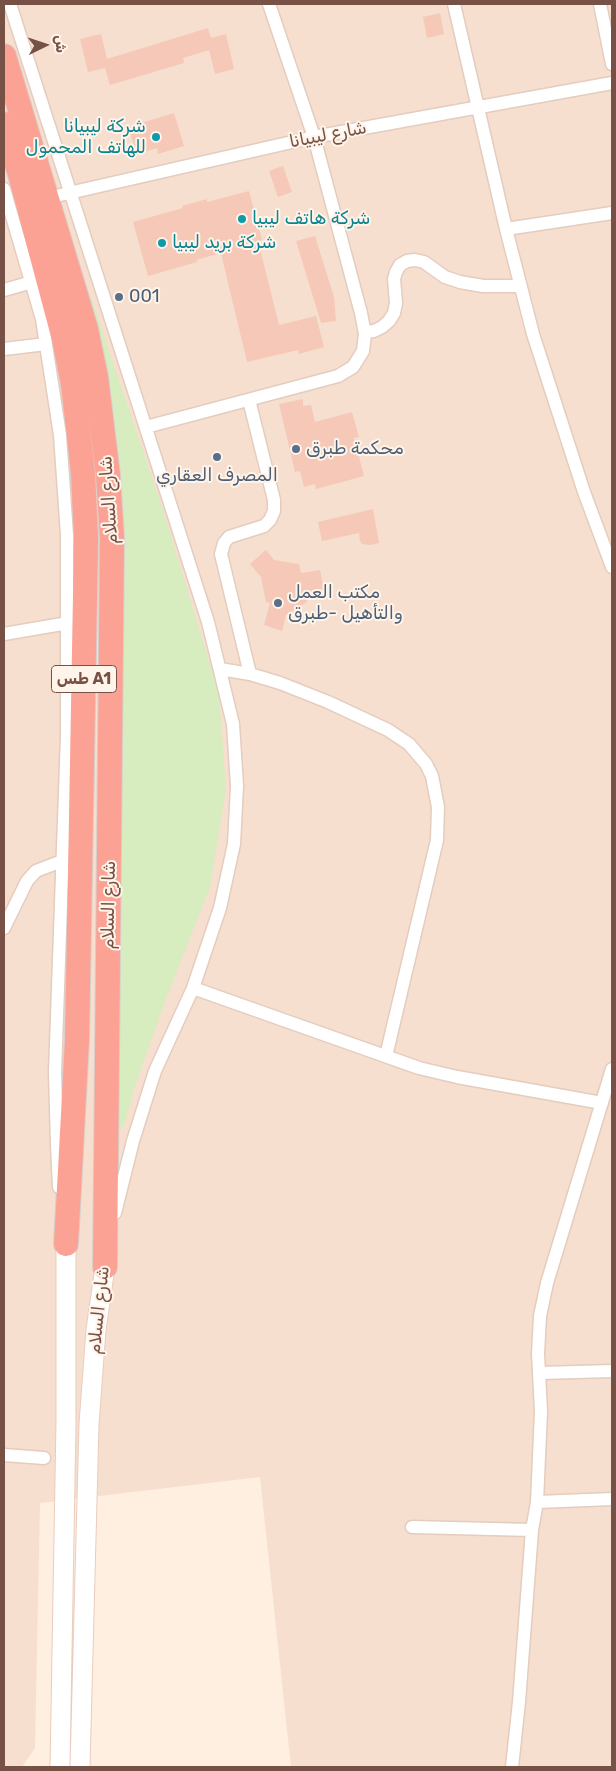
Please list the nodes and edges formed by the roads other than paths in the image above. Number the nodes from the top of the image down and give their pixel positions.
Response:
1 (10, 4) edge
2 (270, 4) edge
3 (454, 4) edge
4 (600, 4) edge
5 (4, 56) edge
6 (612, 64) edge
7 (612, 83) edge
8 (478, 108) junction
9 (4, 124) edge
10 (314, 137) junction
11 (4, 189) edge
12 (70, 192) junction
13 (47, 198) junction
14 (612, 213) edge
15 (506, 229) junction
16 (32, 282) junction
17 (520, 286) junction
18 (4, 290) edge
19 (365, 332) junction
20 (46, 344) junction
21 (4, 349) edge
22 (249, 400) junction
23 (146, 427) junction
24 (612, 567) edge
25 (68, 624) junction
26 (4, 634) edge
27 (220, 669) junction
28 (250, 674) junction
29 (62, 861) junction
30 (4, 928) edge
31 (193, 988) junction
32 (386, 1056) junction
33 (612, 1069) edge
34 (602, 1103) junction
35 (66, 1244) junction
36 (105, 1267) junction
37 (612, 1371) edge
38 (540, 1374) junction
39 (4, 1455) edge
40 (44, 1458) dead end
41 (612, 1498) edge
42 (537, 1502) junction
43 (412, 1527) dead end
44 (532, 1530) junction
45 (60, 1767) edge
46 (80, 1767) edge
47 (512, 1767) edge

1 - 12 street
2 - 10 street
3 - 8 street
4 - 6 street
5 - 13 highway, شارع السلام
7 - 8 street, شارع ليبيانا
8 - 10 street, شارع ليبيانا
8 - 15 street
9 - 35 highway, شارع السلام / طس A1
10 - 12 street, شارع ليبيانا
10 - 19 street
11 - 16 street
12 - 13 street, شارع ليبيانا
12 - 23 street
13 - 36 highway, شارع السلام
14 - 15 street
15 - 17 street
16 - 18 street
16 - 20 street
17 - 19 street
17 - 24 street
19 - 22 street
20 - 21 street
20 - 25 street
22 - 23 street
22 - 28 street
23 - 27 street
25 - 26 street
25 - 29 street
27 - 28 street
27 - 31 street
28 - 32 street
29 - 30 street
29 - 35 street
31 - 32 street
31 - 36 street
32 - 34 street
33 - 34 street
34 - 38 street
35 - 45 main road, شارع السلام
36 - 46 main road, شارع السلام
37 - 38 street
38 - 42 street
39 - 40 street
41 - 42 street
42 - 44 street
43 - 44 street
44 - 47 street

